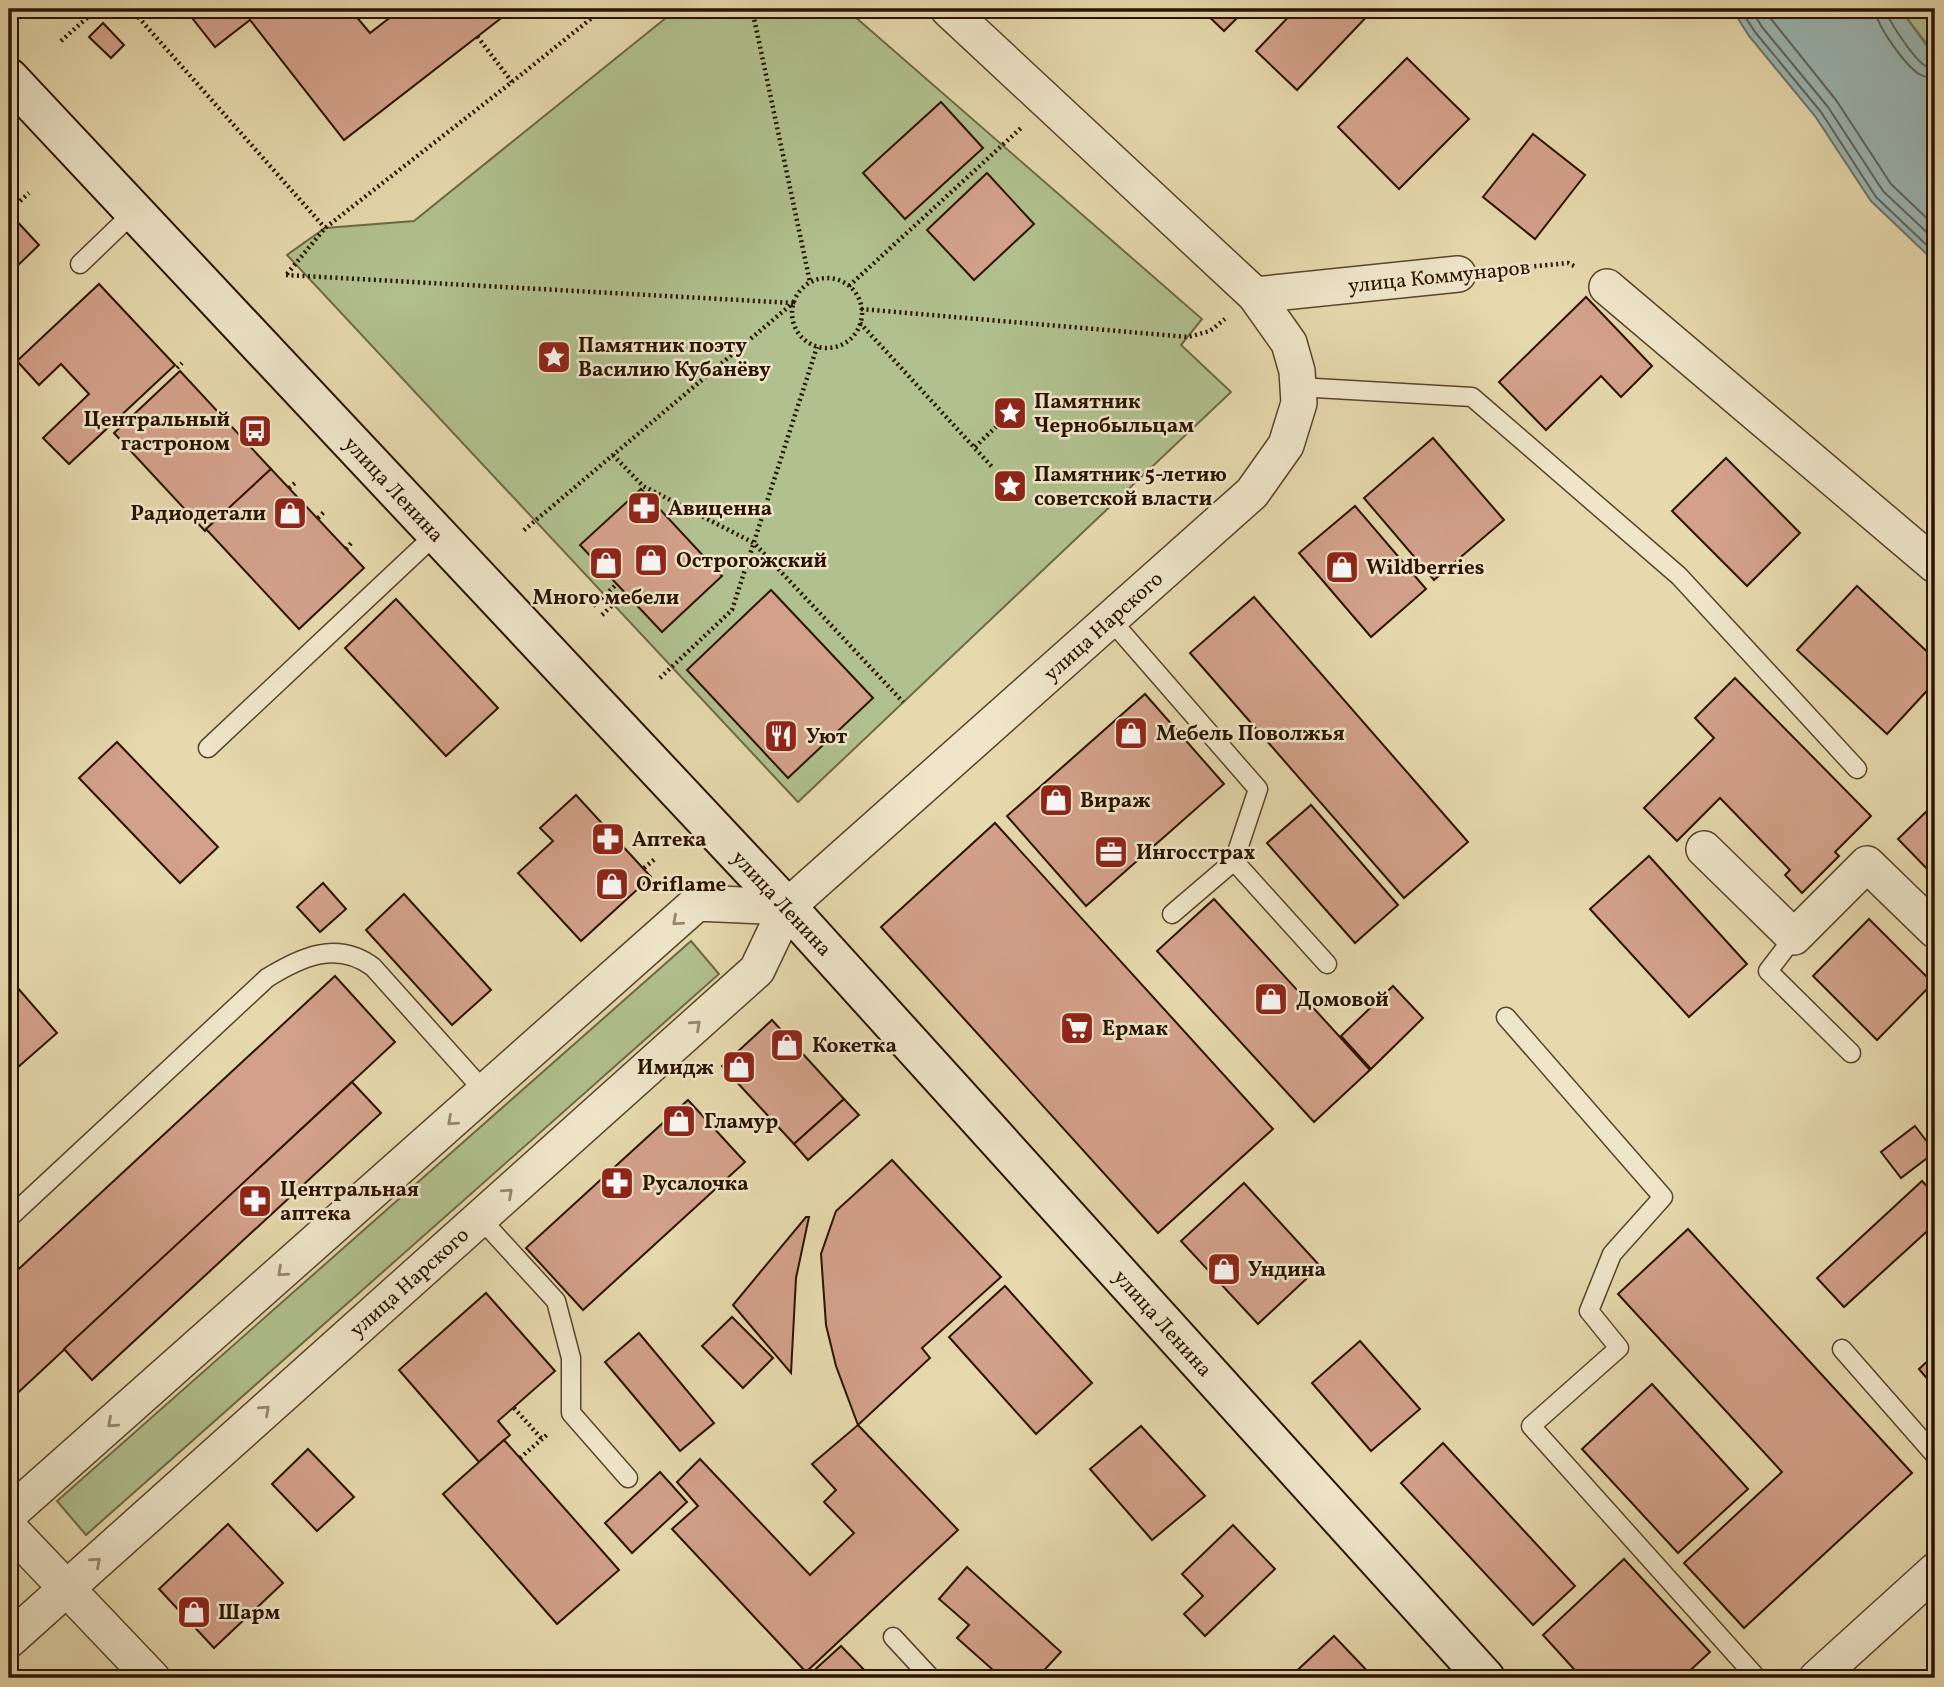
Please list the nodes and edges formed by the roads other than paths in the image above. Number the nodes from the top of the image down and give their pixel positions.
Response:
1 (962, 14) edge
2 (10, 84) edge
3 (134, 212) junction
4 (80, 264) dead end
5 (1458, 274) road end
6 (1608, 287) road end
7 (1255, 295) junction
8 (1298, 387) junction
9 (436, 534) junction
10 (1935, 565) edge
11 (1110, 619) junction
12 (208, 748) dead end
13 (1857, 769) dead end
14 (1704, 849) dead end
15 (1234, 861) junction
16 (787, 907) junction
17 (1172, 914) dead end
18 (1935, 930) edge
19 (1794, 937) junction
20 (1327, 964) dead end
21 (1506, 1017) dead end
22 (1851, 1052) dead end
23 (485, 1091) junction
24 (9, 1218) edge
25 (480, 1218) junction
26 (1842, 1349) dead end
27 (1935, 1455) edge
28 (628, 1478) dead end
29 (9, 1514) edge
30 (9, 1528) edge
31 (1935, 1571) edge
32 (66, 1588) junction
33 (893, 1637) dead end
34 (9, 1640) edge
35 (152, 1678) edge
36 (931, 1678) edge
37 (1485, 1678) edge
38 (1757, 1678) edge
39 (1817, 1678) edge

1 - 7 street
2 - 3 main road, улица Ленина
3 - 4 lane
3 - 9 main road, улица Ленина
5 - 7 street, улица Коммунаров
6 - 10 street
7 - 8 street, улица Нарского
8 - 11 street, улица Нарского
8 - 13 lane
9 - 12 lane
9 - 16 main road, улица Ленина
11 - 15 lane
11 - 16 street, улица Нарского
14 - 19 street
15 - 17 lane
15 - 20 lane
16 -> 23 street
25 -> 16 street, улица Нарского
16 - 37 main road, улица Ленина
18 - 19 street
19 - 22 lane
21 - 38 lane
23 - 24 lane
23 -> 29 street
25 - 28 lane
32 -> 25 street, улица Нарского
26 - 27 lane
30 - 32 street
31 - 39 street
32 - 34 street, улица Нарского
32 - 35 street
33 - 36 lane

